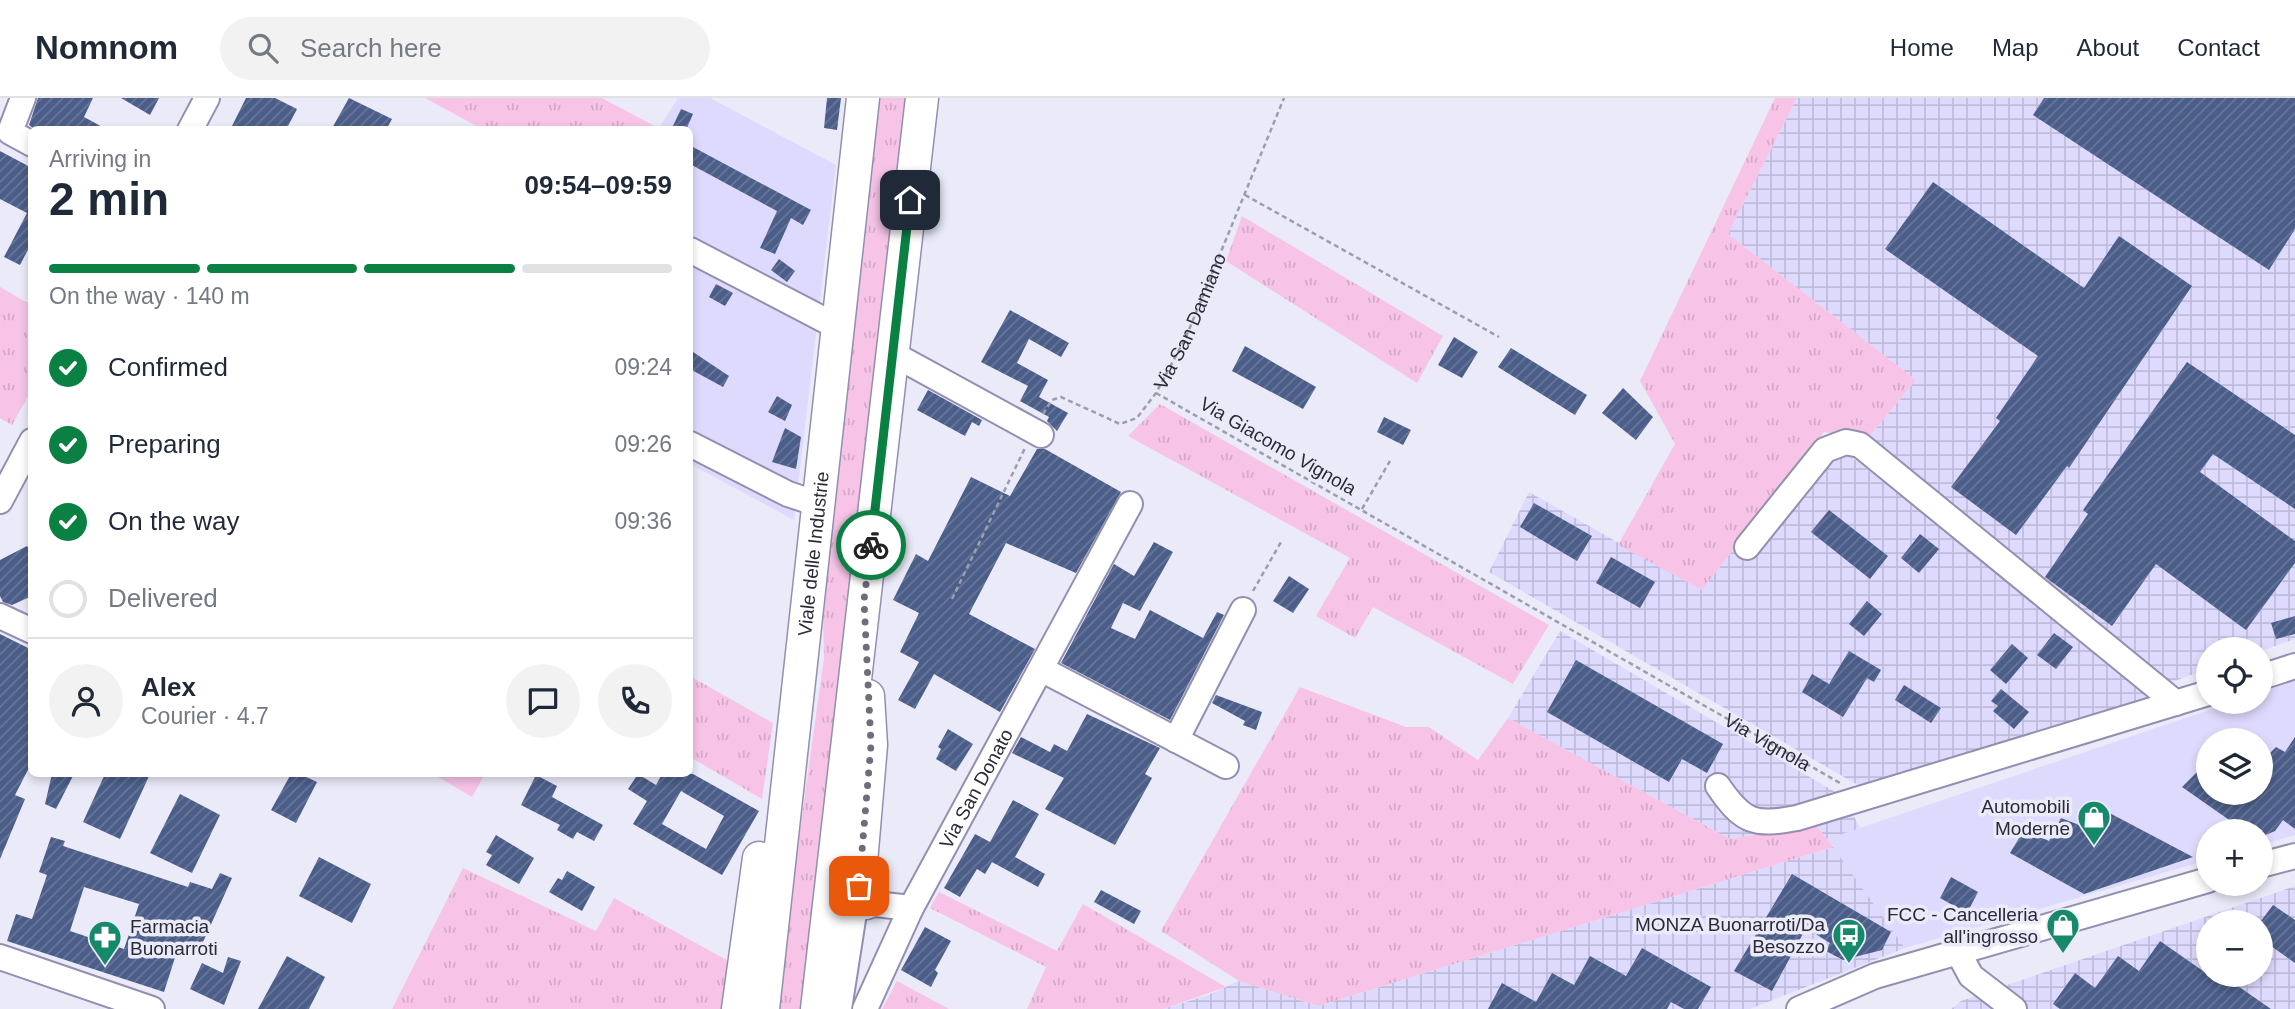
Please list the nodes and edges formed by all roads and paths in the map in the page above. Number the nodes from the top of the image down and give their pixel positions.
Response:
1 (23, 98) edge
2 (207, 98) edge
3 (863, 98) edge
4 (922, 98) edge
5 (1284, 98) edge
6 (192, 126) edge
7 (28, 142) edge
8 (1245, 195) junction
9 (693, 252) edge
10 (836, 326) junction
11 (1499, 337) dead end
12 (893, 354) junction
13 (1156, 393) junction
14 (1037, 433) junction
15 (693, 446) edge
16 (28, 448) edge
17 (1390, 461) dead end
18 (0, 501) edge
19 (818, 504) junction
20 (1130, 504) dead end
21 (1362, 509) junction
22 (1385, 523) joint
23 (1281, 542) dead end
24 (1747, 547) dead end
25 (811, 571) junction
26 (952, 599) dead end
27 (864, 600) junction
28 (1243, 610) joint
29 (0, 616) edge
30 (28, 629) edge
31 (2295, 666) edge
32 (1041, 669) junction
33 (2273, 673) edge
34 (2196, 697) edge
35 (2176, 703) junction
36 (1176, 740) junction
37 (1226, 766) dead end
38 (1718, 786) dead end
39 (1867, 799) junction
40 (2295, 856) edge
41 (2273, 862) edge
42 (2196, 883) edge
43 (866, 902) junction
44 (911, 908) junction
45 (1958, 952) junction
46 (0, 957) edge
47 (147, 1008) edge
48 (738, 1009) edge
49 (763, 1009) edge
50 (817, 1009) edge
51 (839, 1009) edge
52 (853, 1009) edge
53 (865, 1009) edge
54 (1799, 1009) edge
55 (2014, 1009) edge

1 - 7 street
2 - 6 street
3 - 10 main road, Viale delle Industrie
4 - 12 main road
5 - 8 path, Via San Damiano
8 - 11 path
8 - 13 path, Via San Damiano
9 - 10 street
10 - 19 main road, Viale delle Industrie
12 - 14 street
12 - 27 main road
13 - 14 path, Via San Damiano
13 - 21 path, Via Giacomo Vignola
14 - 26 path
15 - 19 street
16 - 18 street
17 - 21 path
19 - 25 main road, Viale delle Industrie
20 - 32 street, Via San Donato
21 - 22 path, Via Giacomo Vignola
22 - 39 path, Via Vignola
23 - 28 path
24 - 35 street
25 - 48 main road
25 - 49 main road, Viale delle Industrie
27 - 43 main road
27 - 50 main road
28 - 36 street
29 - 30 street
31 - 33 street
32 - 36 street
32 - 44 street, Via San Donato
34 - 35 street
35 - 39 street
36 - 37 street
38 - 39 street
40 - 41 street
42 - 45 street
43 - 44 street
43 - 51 street
43 - 52 street
44 - 53 street, Via San Donato
45 - 54 street
45 - 55 street
46 - 47 street

